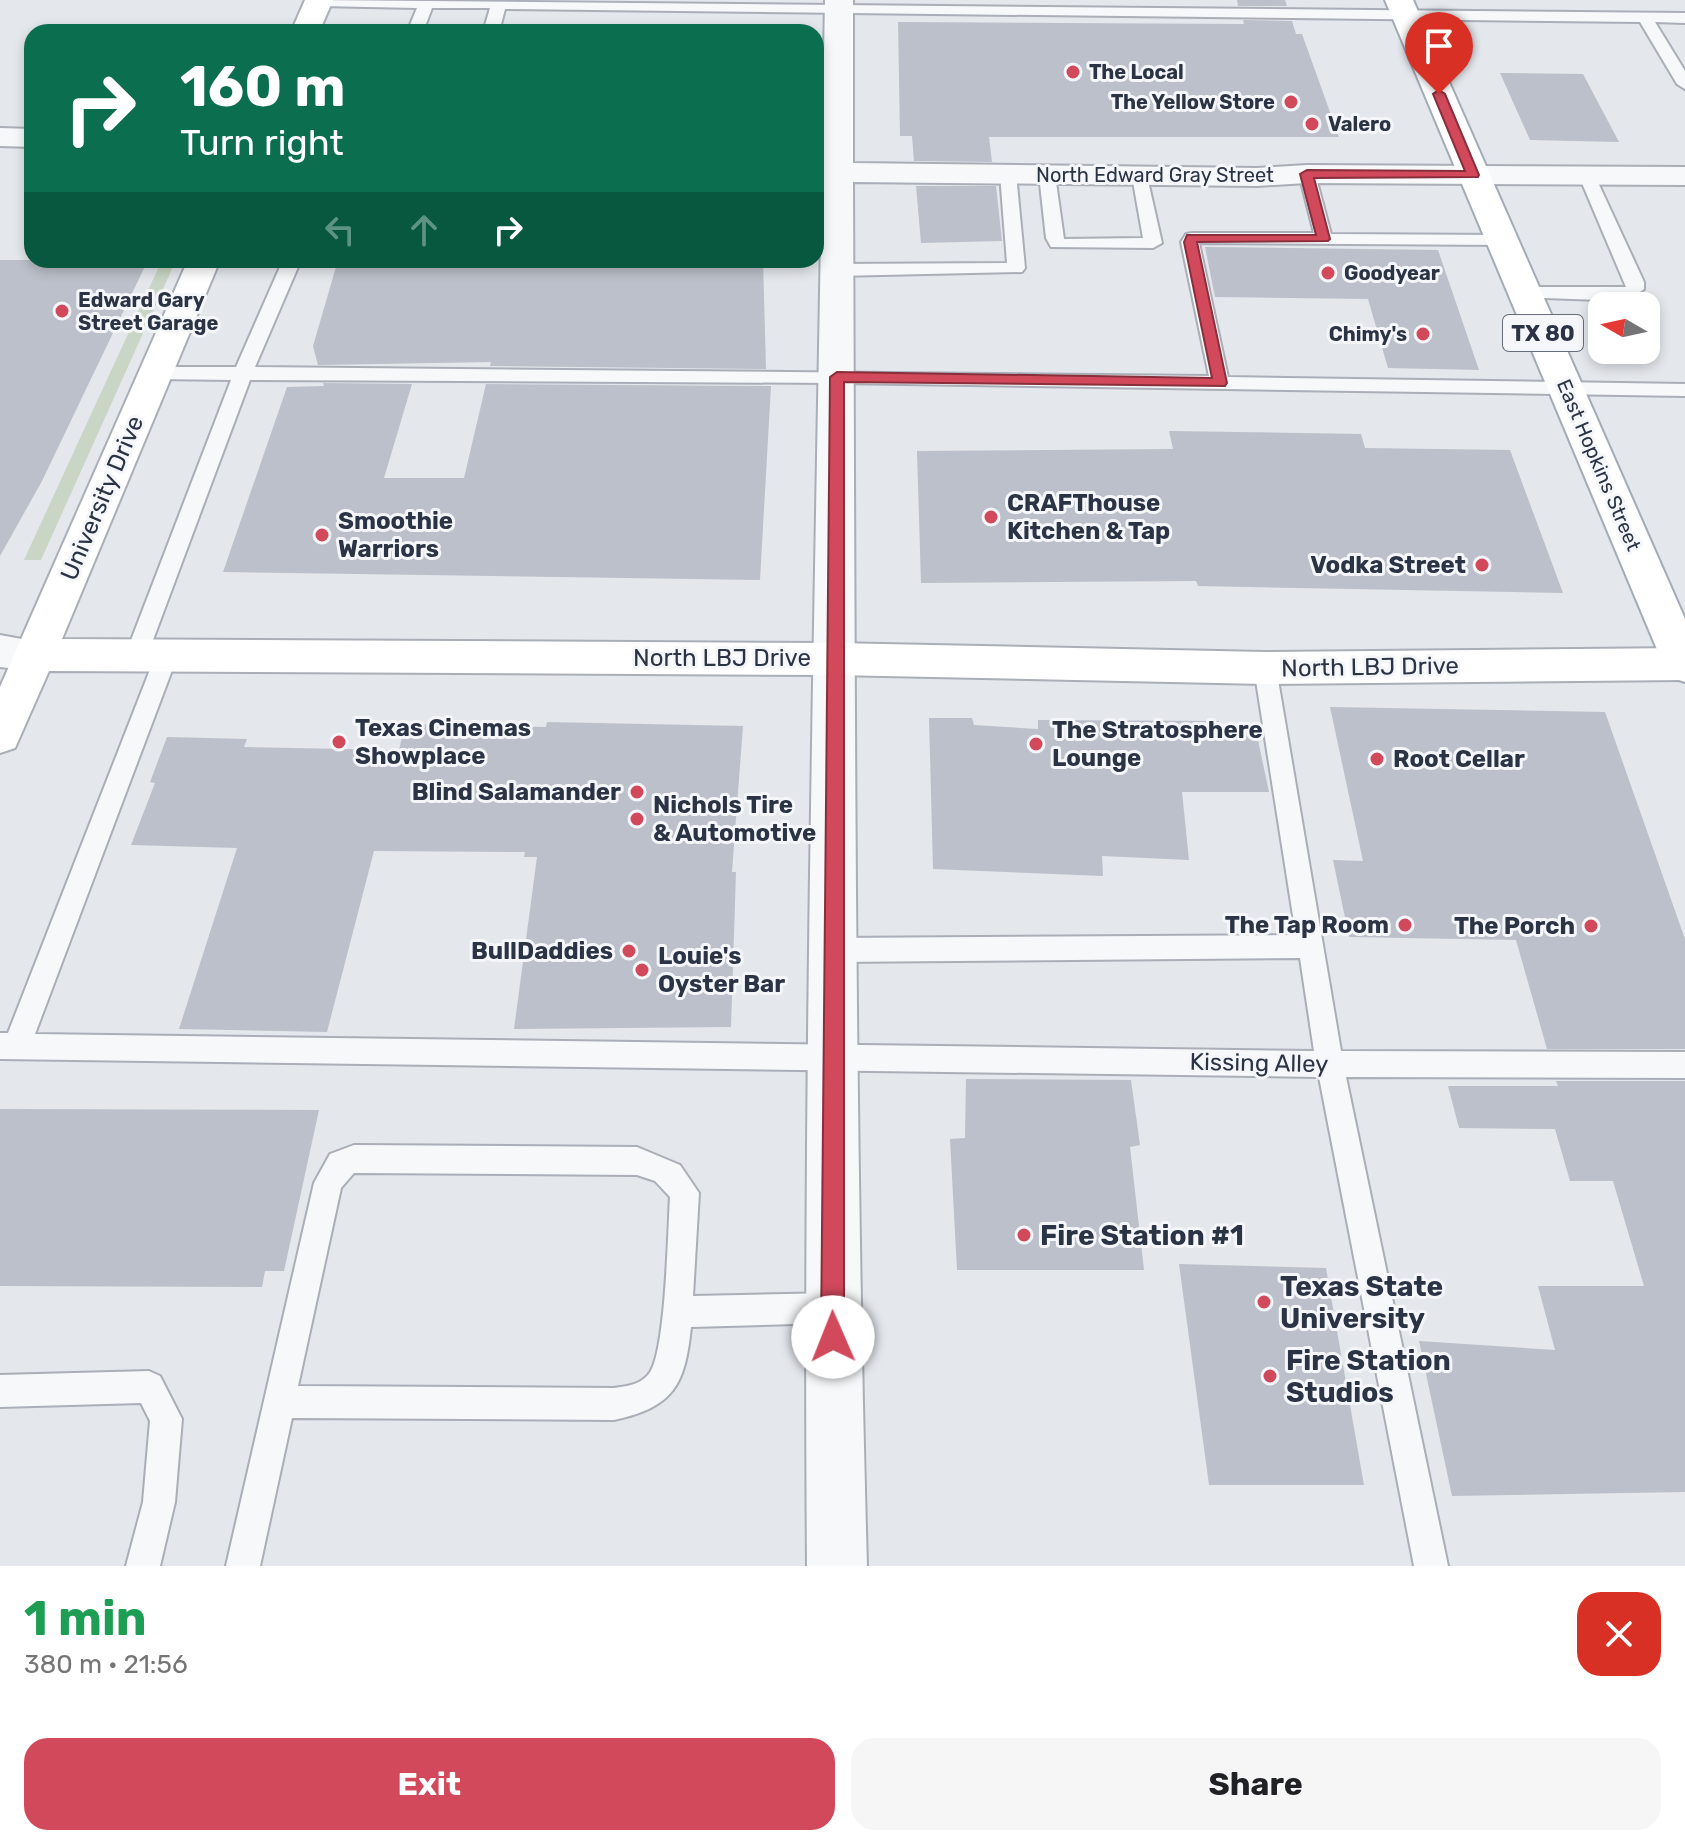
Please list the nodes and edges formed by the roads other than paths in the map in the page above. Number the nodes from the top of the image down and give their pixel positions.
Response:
1 (319, 1) edge
2 (426, 3) junction
3 (499, 4) junction
4 (839, 4) edge
5 (1403, 8) edge
6 (1645, 18) junction
7 (1685, 18) edge
8 (309, 24) edge
9 (418, 24) edge
10 (493, 24) edge
11 (1685, 84) edge
12 (0, 137) edge
13 (24, 138) edge
14 (0, 161) edge
15 (24, 162) edge
16 (827, 172) edge
17 (1008, 174) junction
18 (1307, 174) junction
19 (1047, 175) junction
20 (1473, 175) junction
21 (1140, 176) junction
22 (1587, 176) junction
23 (1685, 176) edge
24 (1324, 239) junction
25 (1504, 240) junction
26 (201, 268) edge
27 (289, 268) edge
28 (836, 270) junction
29 (1526, 293) junction
30 (156, 373) junction
31 (243, 373) junction
32 (837, 377) junction
33 (1220, 383) junction
34 (1567, 389) junction
35 (1685, 390) edge
36 (17, 653) edge
37 (151, 657) junction
38 (834, 659) junction
39 (1685, 665) edge
40 (1265, 668) junction
41 (0, 736) edge
42 (1309, 946) junction
43 (832, 950) junction
44 (9, 1046) edge
45 (832, 1057) junction
46 (1330, 1064) junction
47 (1685, 1065) edge
48 (832, 1308) junction
49 (677, 1312) junction
50 (0, 1391) edge
51 (281, 1402) junction
52 (143, 1566) edge
53 (243, 1566) edge
54 (837, 1566) edge
55 (1431, 1566) edge

1 - 2 lane
1 - 8 main road
2 - 3 lane
2 - 9 lane
3 - 4 lane
3 - 10 lane
4 - 5 lane
4 - 16 street
5 - 6 lane
5 - 20 main road, East Hopkins Street / TX 80
6 - 7 lane
6 - 11 lane
12 - 13 street
14 - 15 street
16 - 17 street, North Edward Gray Street
16 - 28 street
17 - 19 street, North Edward Gray Street
17 - 28 lane
18 - 20 street, North Edward Gray Street
18 - 21 street, North Edward Gray Street
18 - 24 lane
19 - 21 street, North Edward Gray Street
19 - 21 lane
20 - 22 street, North Edward Gray Street
20 - 25 main road, East Hopkins Street / TX 80
22 - 23 street, North Edward Gray Street
22 - 29 lane
24 - 25 lane
24 - 33 lane
25 - 29 main road, East Hopkins Street / TX 80
26 - 30 main road, University Drive
27 - 31 lane
28 - 32 street
29 - 34 main road, East Hopkins Street / TX 80
30 - 31 lane
30 - 36 main road, University Drive
31 - 32 lane
31 - 37 lane
32 - 33 lane
32 - 38 street
33 - 34 lane
34 - 35 lane
34 - 39 main road, East Hopkins Street / TX 80
36 - 37 main road, North LBJ Drive
36 - 41 main road, University Drive
37 - 38 main road, North LBJ Drive
37 - 44 lane
38 - 40 main road, North LBJ Drive
38 - 43 street
39 - 40 main road, North LBJ Drive
40 - 42 lane
42 - 43 lane
42 - 46 lane
43 - 45 street
44 - 45 lane, Kissing Alley
45 - 46 lane, Kissing Alley
45 - 48 street
46 - 47 lane, Kissing Alley
46 - 55 lane
48 - 49 lane
48 - 54 street
49 - 51 lane
49 - 51 lane
50 - 52 lane
51 - 53 lane

